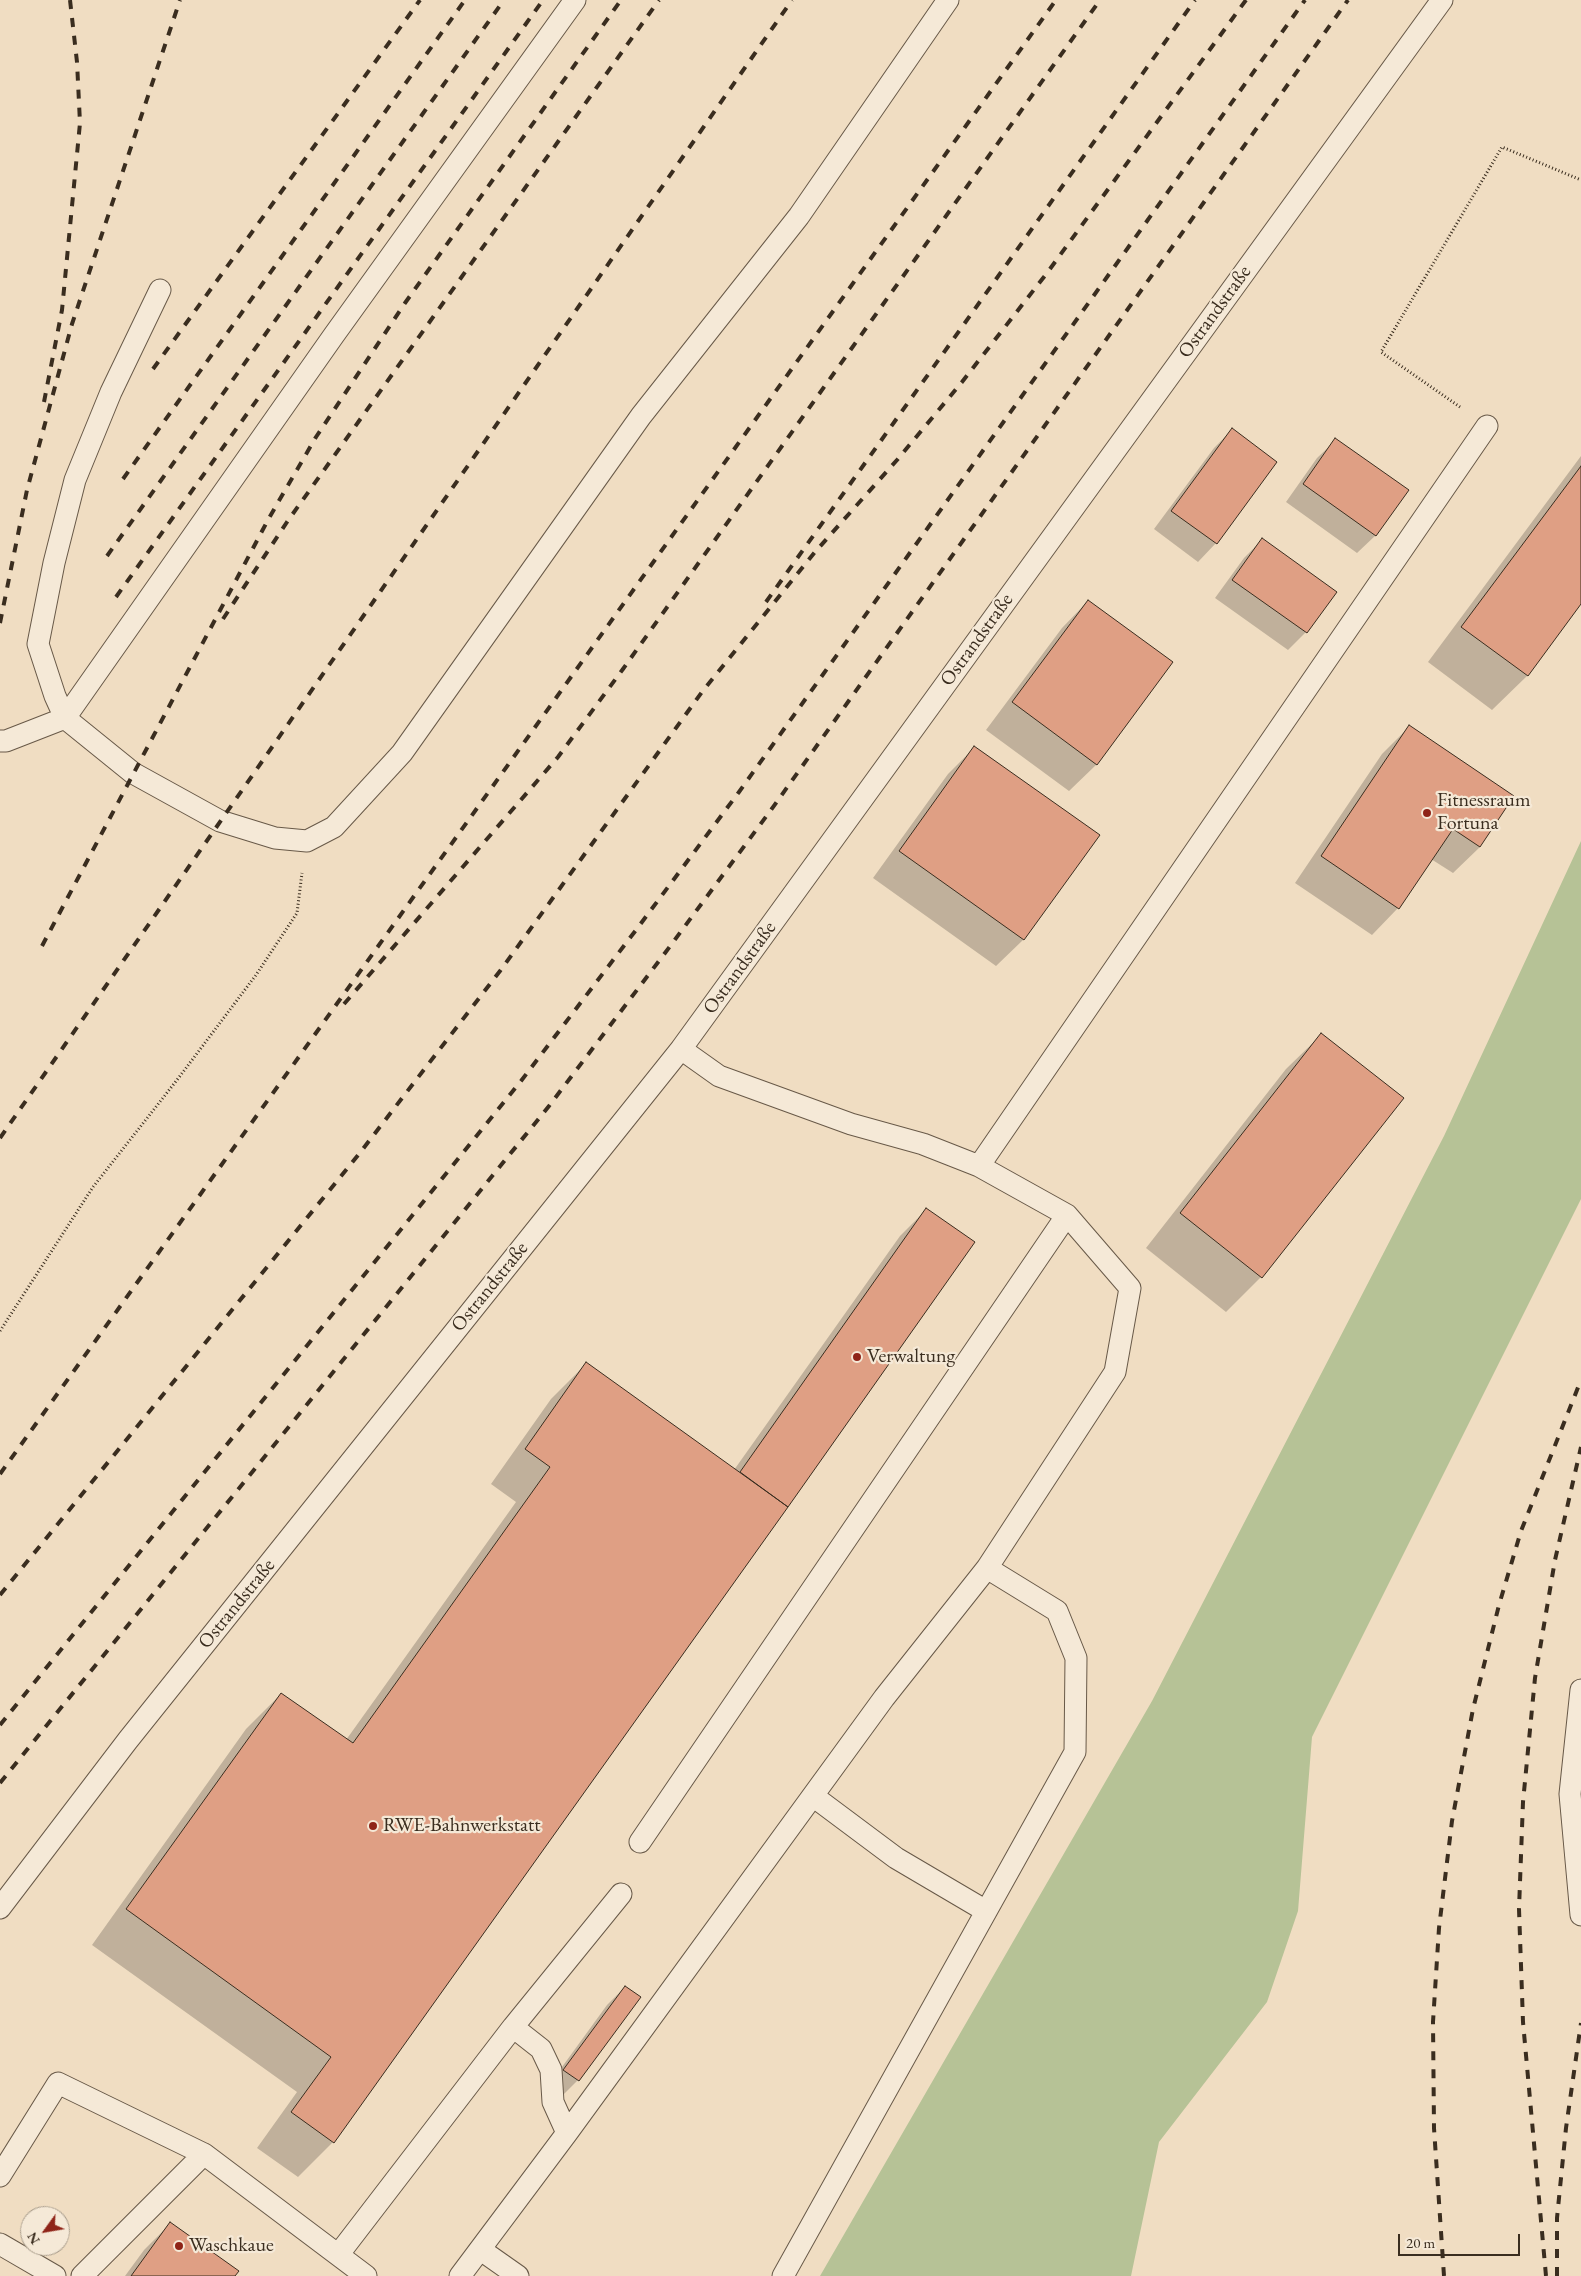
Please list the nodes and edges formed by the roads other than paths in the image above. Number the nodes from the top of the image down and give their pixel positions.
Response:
1 (575, 0) edge
2 (948, 0) edge
3 (1442, 0) edge
4 (160, 290) dead end
5 (1487, 426) road end
6 (65, 718) junction
7 (0, 741) edge
8 (681, 1049) junction
9 (979, 1166) junction
10 (1067, 1215) junction
11 (987, 1568) junction
12 (1581, 1690) edge
13 (813, 1796) junction
14 (640, 1842) dead end
15 (621, 1894) dead end
16 (0, 1908) edge
17 (986, 1911) junction
18 (1581, 1916) edge
19 (513, 2027) junction
20 (567, 2133) junction
21 (204, 2154) junction
22 (0, 2176) edge
23 (0, 2244) edge
24 (481, 2250) junction
25 (338, 2255) junction
26 (55, 2276) edge
27 (82, 2276) edge
28 (366, 2276) edge
29 (460, 2276) edge
30 (518, 2276) edge
31 (783, 2276) edge

1 - 6 lane
2 - 6 lane
3 - 8 lane, Ostrandstraße
4 - 6 lane
5 - 9 lane
6 - 7 lane
8 - 9 lane
8 - 16 lane, Ostrandstraße
9 - 10 lane
10 - 11 lane
10 - 14 lane
11 - 13 lane
11 - 17 lane
12 - 18 lane
13 - 17 lane
13 - 20 lane
15 - 19 lane
17 - 31 lane
19 - 20 lane
19 - 25 lane
20 - 24 lane
21 - 22 lane
21 - 25 lane
21 - 27 lane
23 - 26 lane
24 - 29 lane
24 - 30 lane
25 - 28 lane

